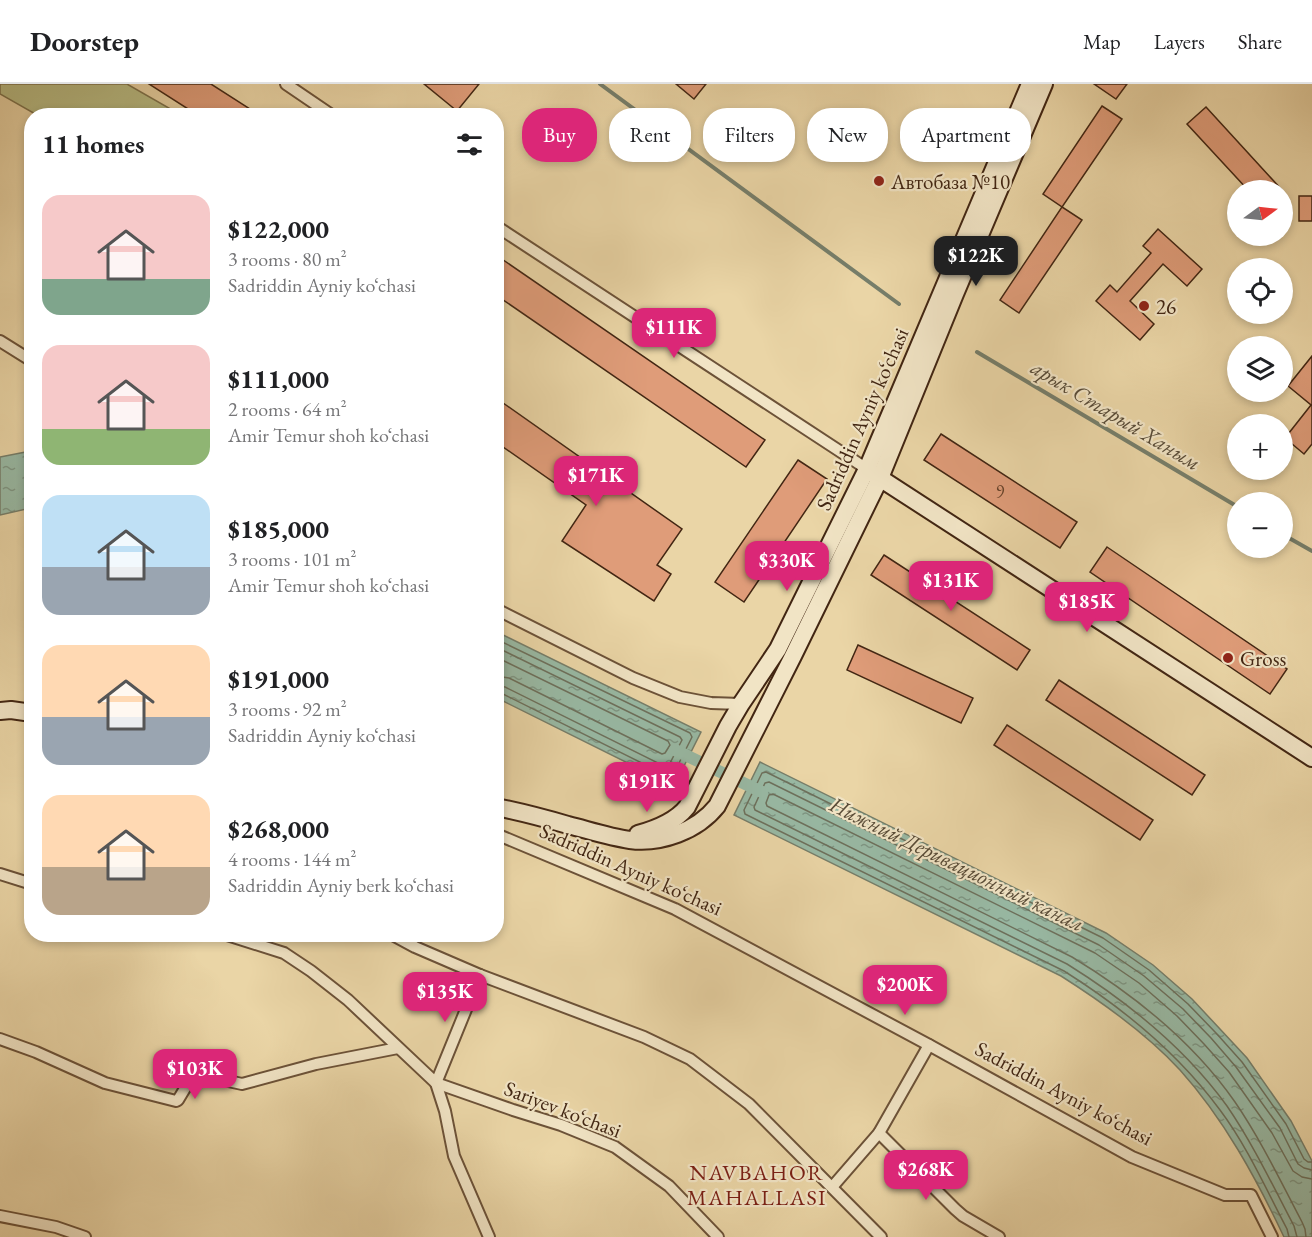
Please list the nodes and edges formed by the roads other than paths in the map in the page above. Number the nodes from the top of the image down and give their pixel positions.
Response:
1 (286, 84) edge
2 (1030, 84) edge
3 (1044, 84) edge
4 (321, 108) edge
5 (504, 231) edge
6 (0, 341) edge
7 (24, 356) edge
8 (873, 473) junction
9 (504, 613) edge
10 (741, 704) junction
11 (0, 711) edge
12 (24, 712) edge
13 (1312, 758) edge
14 (504, 809) edge
15 (604, 834) junction
16 (504, 837) edge
17 (0, 874) edge
18 (24, 882) edge
19 (249, 942) edge
20 (406, 942) edge
21 (480, 975) junction
22 (0, 1039) edge
23 (929, 1045) junction
24 (398, 1048) junction
25 (436, 1083) junction
26 (879, 1133) junction
27 (832, 1186) junction
28 (0, 1216) edge
29 (85, 1237) edge
30 (489, 1237) edge
31 (718, 1237) edge
32 (881, 1237) edge
33 (999, 1237) edge
34 (1272, 1237) edge

1 - 4 street
2 - 8 main road, Sadriddin Ayniy ko‘chasi
3 - 8 main road, Sadriddin Ayniy ko‘chasi
5 - 8 street
6 - 7 street
8 - 10 main road, Sadriddin Ayniy ko‘chasi
8 - 13 main road
8 - 15 main road, Sadriddin Ayniy ko‘chasi
9 - 10 street
10 - 15 main road, Sadriddin Ayniy ko‘chasi
11 - 12 main road
14 - 15 main road, Sadriddin Ayniy ko‘chasi
16 - 23 street, Sadriddin Ayniy ko‘chasi
17 - 18 street
19 - 24 street, Sariyev ko‘chasi
20 - 21 street
21 - 25 street
21 - 27 street
22 - 24 street
23 - 26 street
23 - 34 street, Sadriddin Ayniy ko‘chasi
24 - 25 street, Sariyev ko‘chasi
25 - 30 street, Sariyev ko‘chasi
25 - 31 street, Sariyev ko‘chasi
26 - 27 street
26 - 33 street
27 - 32 street
28 - 29 street

